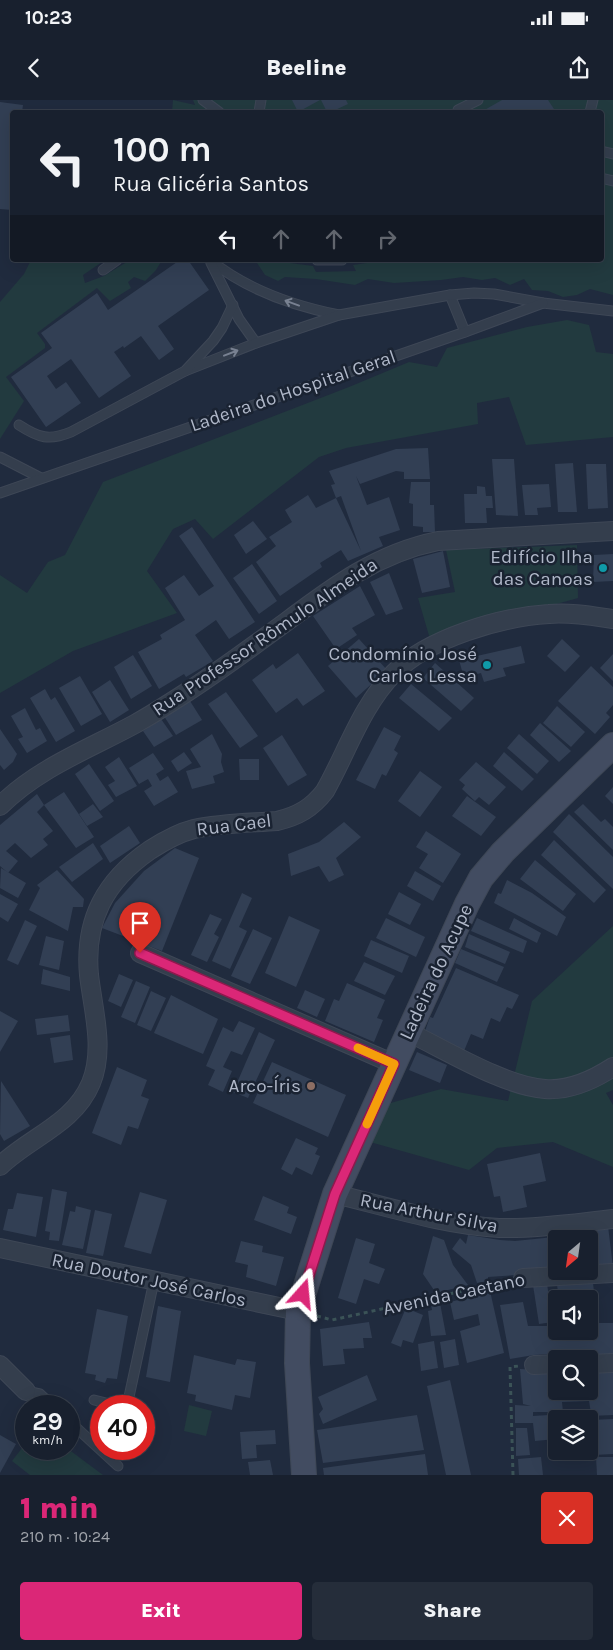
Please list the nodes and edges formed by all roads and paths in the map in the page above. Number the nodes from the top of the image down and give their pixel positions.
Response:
1 (203, 100) edge
2 (478, 100) edge
3 (216, 110) edge
4 (460, 110) edge
5 (113, 262) edge
6 (211, 262) edge
7 (213, 262) edge
8 (103, 270) dead end
9 (450, 295) junction
10 (543, 303) junction
11 (233, 305) junction
12 (613, 311) edge
13 (339, 315) junction
14 (465, 332) junction
15 (256, 343) junction
16 (185, 371) junction
17 (19, 425) dead end
18 (0, 457) edge
19 (41, 478) junction
20 (0, 493) edge
21 (613, 531) edge
22 (613, 619) edge
23 (613, 745) edge
24 (0, 806) edge
25 (140, 953) dead end
26 (408, 1032) junction
27 (394, 1064) junction
28 (613, 1067) edge
29 (0, 1166) edge
30 (335, 1194) junction
31 (613, 1219) edge
32 (0, 1248) edge
33 (613, 1273) edge
34 (523, 1278) joint
35 (154, 1280) junction
36 (298, 1311) junction
37 (613, 1363) edge
38 (548, 1364) edge
39 (598, 1364) edge
40 (0, 1365) edge
41 (534, 1365) joint
42 (26, 1390) joint
43 (41, 1395) edge
44 (129, 1395) edge
45 (80, 1431) edge
46 (118, 1466) dead end
47 (304, 1475) edge
48 (513, 1475) edge

1 - 3 lane
2 - 4 lane
5 - 8 lane
6 - 11 lane
13 -> 7 lane
9 - 10 lane, Ladeira do Hospital Geral
9 - 13 lane, Ladeira do Hospital Geral
9 - 14 lane
10 - 12 lane, Ladeira do Hospital Geral
10 - 14 lane, Ladeira do Hospital Geral
11 - 15 lane
11 - 16 lane
13 - 15 lane, Ladeira do Hospital Geral
14 - 19 lane, Ladeira do Hospital Geral
16 -> 15 lane, Ladeira do Hospital Geral
16 - 17 lane
18 - 19 lane
19 - 20 lane, Ladeira do Hospital Geral
21 - 24 street, Rua Professor Rômulo Almeida
22 - 29 street, Rua Cael
23 - 26 street, Ladeira do Acupe
25 - 27 street
26 - 27 street, Ladeira do Acupe
26 - 28 street
27 - 30 street, Ladeira do Acupe
30 - 31 street, Rua Arthur Silva
30 - 36 street, Ladeira do Acupe
32 - 35 street, Rua Doutor José Carlos
33 - 34 street, Avenida Caetano
34 - 36 path, Avenida Caetano
35 - 36 street, Rua Doutor José Carlos
35 - 44 lane
36 - 47 street, Ladeira do Acupe
37 - 39 street
38 - 41 street
40 - 42 street
41 - 48 path
42 - 43 lane
45 - 46 lane

